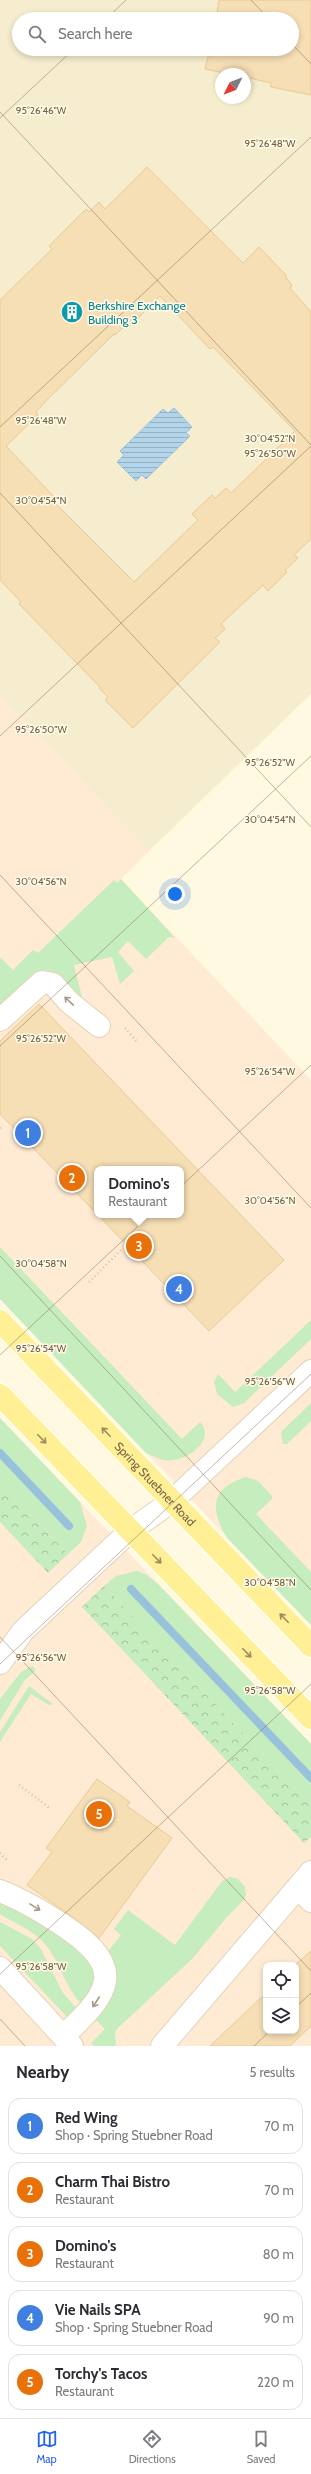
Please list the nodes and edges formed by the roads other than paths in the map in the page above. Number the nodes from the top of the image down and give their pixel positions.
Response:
1 (0, 1020) edge
2 (99, 1026) dead end
3 (0, 1321) edge
4 (311, 1371) edge
5 (0, 1395) edge
6 (172, 1501) junction
7 (130, 1531) junction
8 (311, 1646) edge
9 (0, 1663) edge
10 (311, 1718) edge
11 (307, 1887) edge
12 (0, 1891) edge
13 (0, 1968) edge
14 (68, 2041) edge
15 (162, 2046) edge

2 -> 1 lane
6 -> 3 main road, Spring Stuebner Road
4 - 6 lane
5 -> 7 main road
6 - 7 lane
8 -> 6 main road, Spring Stuebner Road
7 - 9 lane
7 -> 10 main road
11 - 15 lane
12 -> 14 lane
13 - 14 lane

